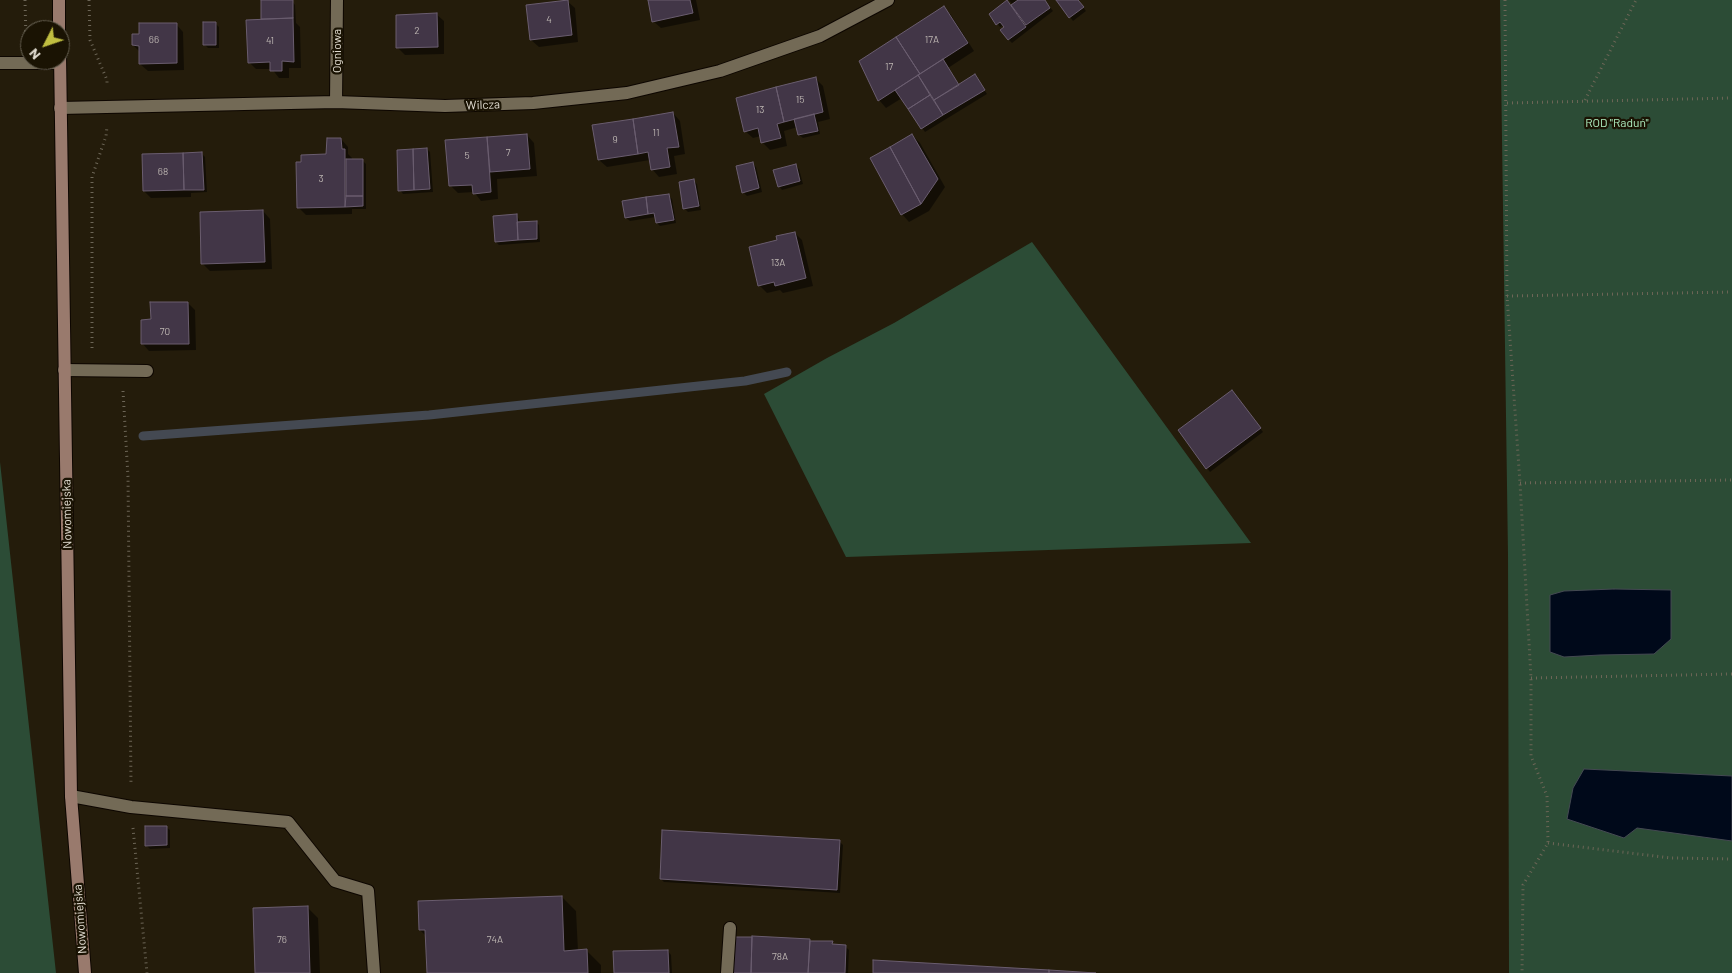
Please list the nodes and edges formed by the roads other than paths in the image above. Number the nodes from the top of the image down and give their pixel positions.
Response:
1 (59, 0) edge
2 (337, 0) edge
3 (888, 0) edge
4 (60, 20) edge
5 (0, 63) edge
6 (20, 63) edge
7 (60, 70) edge
8 (336, 102) junction
9 (60, 108) junction
10 (64, 370) junction
11 (147, 371) dead end
12 (71, 796) junction
13 (730, 928) dead end
14 (84, 973) edge
15 (374, 973) edge
16 (727, 973) edge

1 - 4 street
2 - 8 street, Ogniowa
3 - 8 street, Wilcza
5 - 6 street
7 - 9 street, Nowomiejska
8 - 9 street, Wilcza
9 - 10 street, Nowomiejska
10 - 11 street
10 - 12 street, Nowomiejska
12 - 14 street, Nowomiejska
12 - 15 street
13 - 16 street

